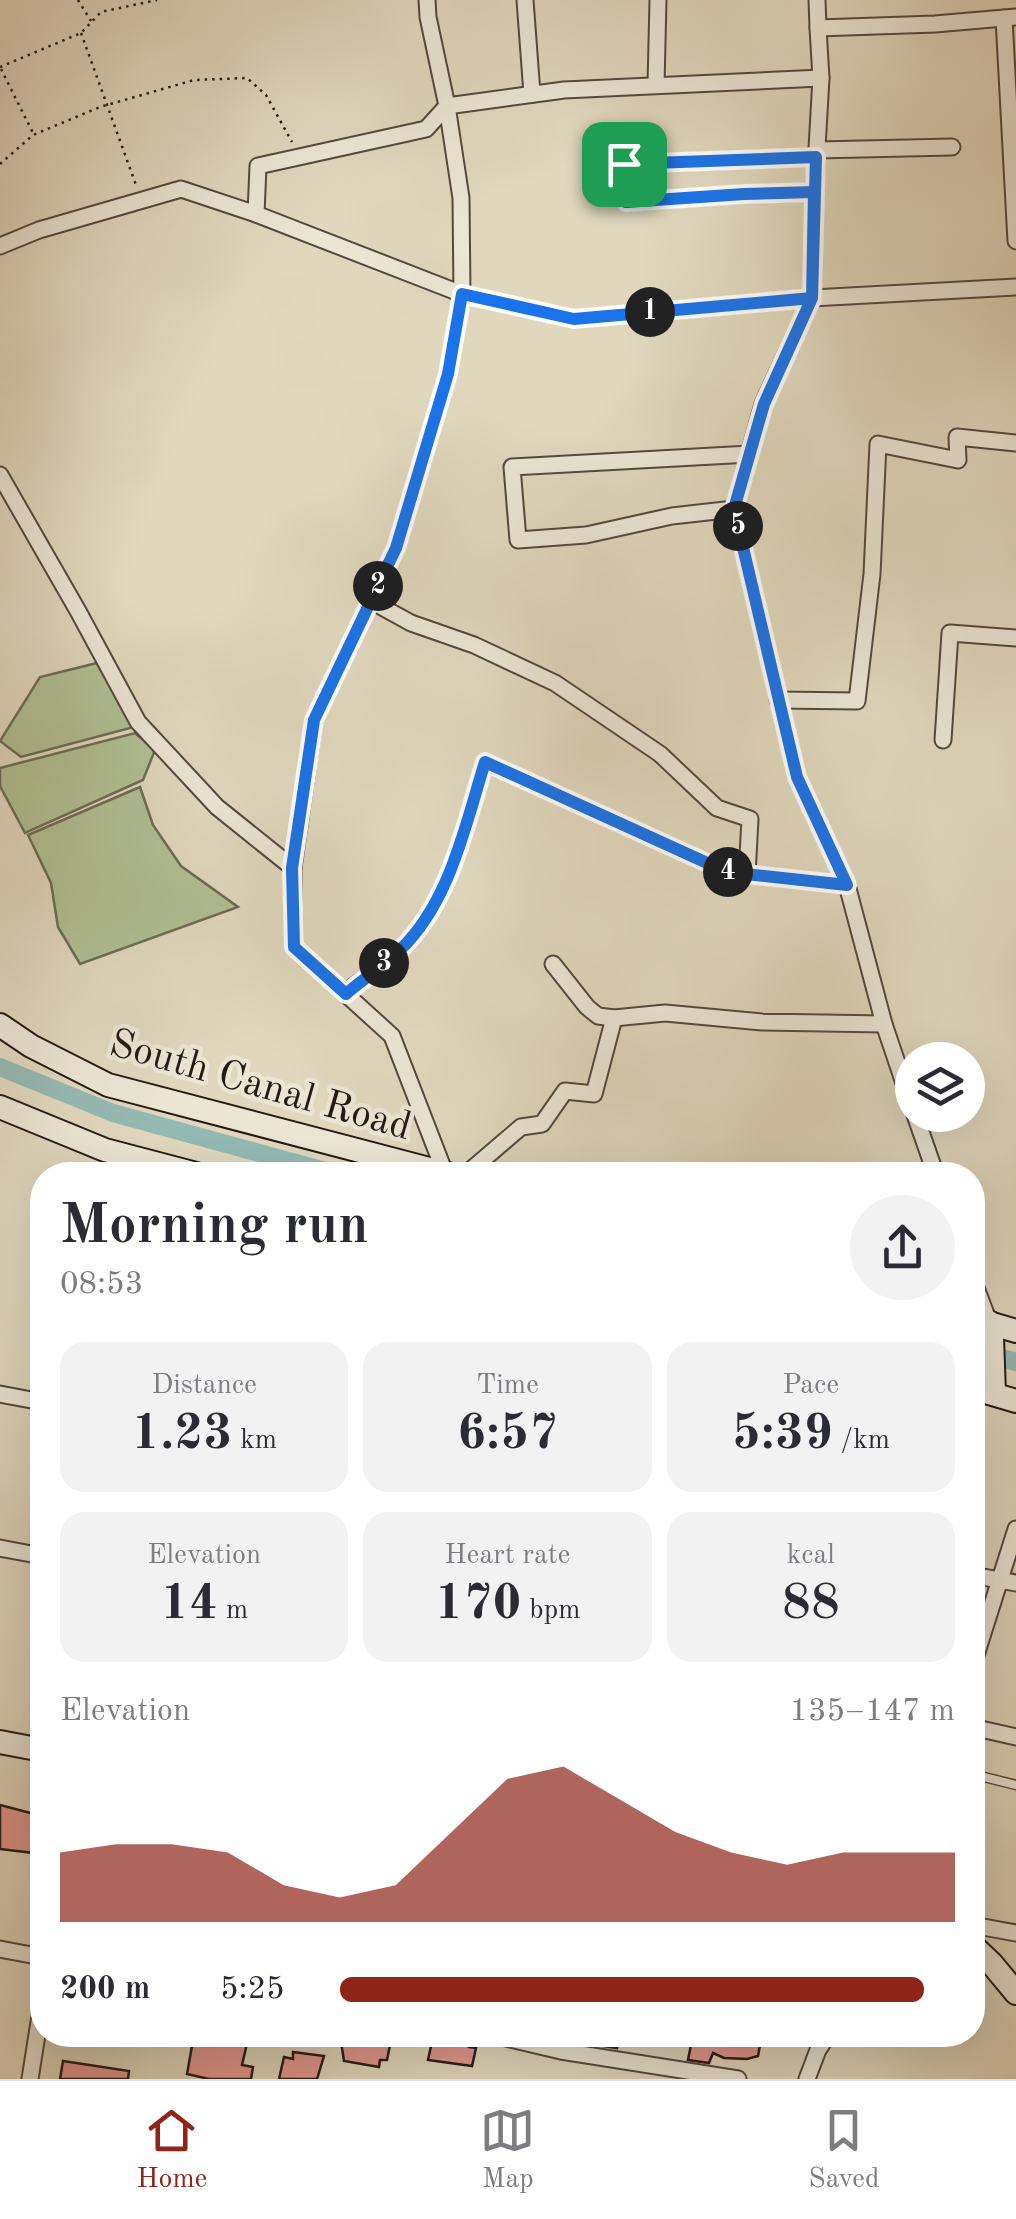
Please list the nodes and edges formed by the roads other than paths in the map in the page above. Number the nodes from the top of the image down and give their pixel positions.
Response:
1 (427, 0) edge
2 (525, 0) edge
3 (658, 0) edge
4 (818, 0) edge
5 (1010, 18) edge
6 (818, 28) junction
7 (822, 78) junction
8 (656, 85) junction
9 (532, 94) junction
10 (447, 106) junction
11 (952, 147) dead end
12 (817, 153) junction
13 (814, 192) junction
14 (256, 214) junction
15 (1016, 241) edge
16 (0, 246) edge
17 (1016, 287) edge
18 (462, 294) junction
19 (812, 298) junction
20 (1016, 442) edge
21 (750, 454) junction
22 (0, 475) edge
23 (734, 509) junction
24 (371, 601) junction
25 (1016, 638) edge
26 (778, 700) junction
27 (943, 740) dead end
28 (292, 868) junction
29 (747, 874) junction
30 (847, 885) junction
31 (554, 964) dead end
32 (346, 994) junction
33 (614, 1018) junction
34 (884, 1024) junction
35 (0, 1025) edge
36 (895, 1057) edge
37 (0, 1107) edge
38 (921, 1132) edge
39 (150, 1162) edge
40 (408, 1162) edge
41 (449, 1162) edge
42 (471, 1162) edge
43 (931, 1162) edge
44 (985, 1326) edge
45 (1016, 1331) edge
46 (994, 1389) edge
47 (0, 1394) edge
48 (30, 1400) edge
49 (1016, 1530) edge
50 (0, 1548) edge
51 (30, 1554) edge
52 (1008, 1582) edge
53 (985, 1637) edge
54 (985, 1730) edge
55 (1016, 1737) edge
56 (0, 1742) edge
57 (30, 1748) edge
58 (985, 1777) edge
59 (1016, 1785) edge
60 (985, 1928) edge
61 (1016, 1934) edge
62 (0, 1949) edge
63 (30, 1955) edge
64 (985, 1957) edge
65 (1016, 1993) edge
66 (35, 2047) edge
67 (544, 2047) edge
68 (820, 2047) edge
69 (30, 2079) edge
70 (738, 2079) edge
71 (807, 2079) edge

1 - 10 street
2 - 9 street
3 - 8 street
4 - 6 street
5 - 6 street
5 - 15 street
6 - 7 street
7 - 8 street
7 - 12 street
8 - 9 street
9 - 10 street
10 - 14 street
10 - 18 street
11 - 12 street
12 - 13 street
12 - 13 street
13 - 19 street
14 - 16 street
14 - 18 street
17 - 19 street
18 - 19 street
18 - 24 street
19 - 21 street
20 - 26 street
21 - 23 street
21 - 23 street
22 - 28 street
23 - 26 street
24 - 28 street
24 - 29 street
25 - 27 street
26 - 30 street
28 - 32 street
29 - 30 street
29 - 32 street
30 - 34 street
31 - 33 street
32 - 41 street
33 - 34 street
33 - 42 street
34 - 36 street
35 - 40 main road, South Canal Road
37 - 39 main road
38 - 43 street
44 - 45 main road
44 - 46 main road
47 - 48 street
49 - 52 street
50 - 51 street
52 - 53 street
54 - 55 street
56 - 57 main road
58 - 59 lane
60 - 61 street
62 - 63 street
64 - 65 main road
66 - 69 street
67 - 70 street
68 - 71 street

